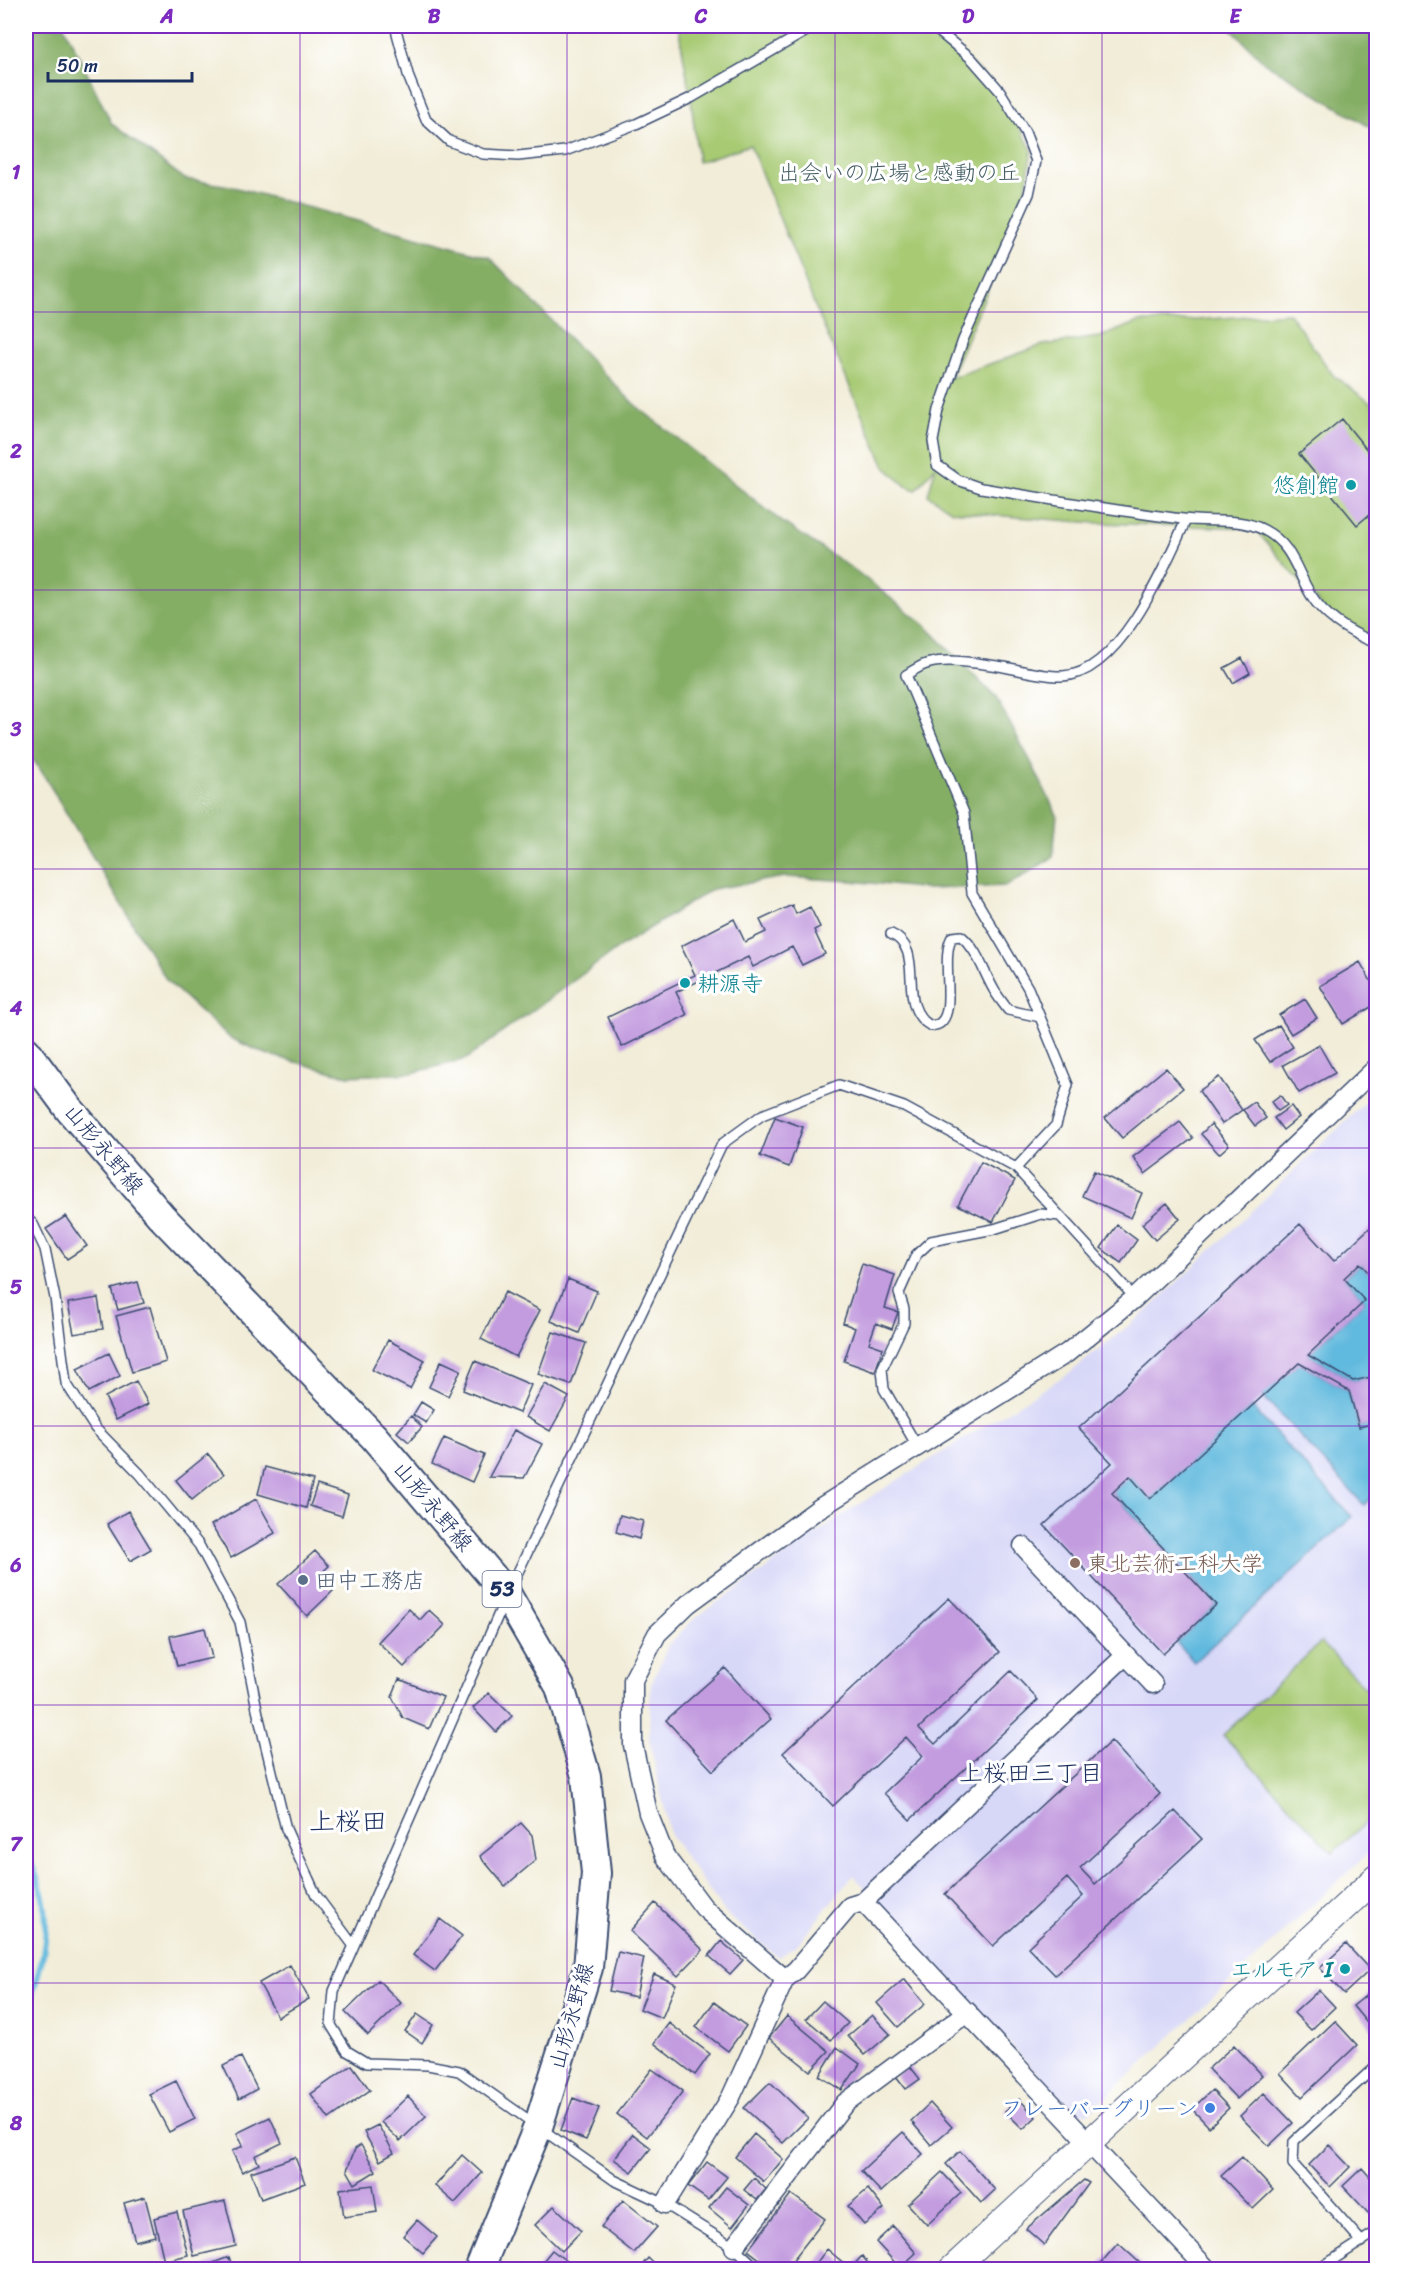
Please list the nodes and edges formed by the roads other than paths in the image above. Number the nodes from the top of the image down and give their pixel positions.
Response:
1 (395, 26) edge
2 (815, 26) edge
3 (932, 26) edge
4 (1186, 520) junction
5 (1377, 643) edge
6 (891, 934) dead end
7 (1040, 1017) junction
8 (26, 1051) edge
9 (1377, 1068) edge
10 (1016, 1168) junction
11 (1060, 1216) junction
12 (26, 1218) edge
13 (1135, 1298) junction
14 (917, 1446) junction
15 (1023, 1546) dead end
16 (507, 1595) junction
17 (1126, 1655) junction
18 (1153, 1684) dead end
19 (1377, 1878) edge
20 (863, 1902) junction
21 (353, 1945) junction
22 (785, 1979) junction
23 (968, 2012) junction
24 (1377, 2066) edge
25 (538, 2127) junction
26 (1089, 2143) junction
27 (665, 2205) junction
28 (1377, 2232) edge
29 (1362, 2242) junction
30 (734, 2247) junction
31 (479, 2270) edge
32 (759, 2270) edge
33 (951, 2270) edge
34 (1208, 2270) edge
35 (1317, 2270) edge

1 - 2 lane
3 - 4 lane
4 - 5 lane
4 - 7 lane
6 - 7 lane
7 - 10 lane
8 - 16 main road, 山形永野線 / 53
9 - 13 street
10 - 11 lane
10 - 16 lane
11 - 13 lane
11 - 14 lane
12 - 21 lane
13 - 14 street
14 - 22 street
15 - 17 street
16 - 21 lane
16 - 25 main road, 山形永野線 / 53
17 - 18 street
17 - 20 street
19 - 26 street
20 - 22 street
20 - 23 street
21 - 25 lane
22 - 27 street
23 - 26 street
23 - 30 street
24 - 29 lane
25 - 27 lane
25 - 31 main road, 山形永野線 / 53
26 - 33 street
26 - 34 street
27 - 30 lane
28 - 29 lane
29 - 35 lane
30 - 32 lane

